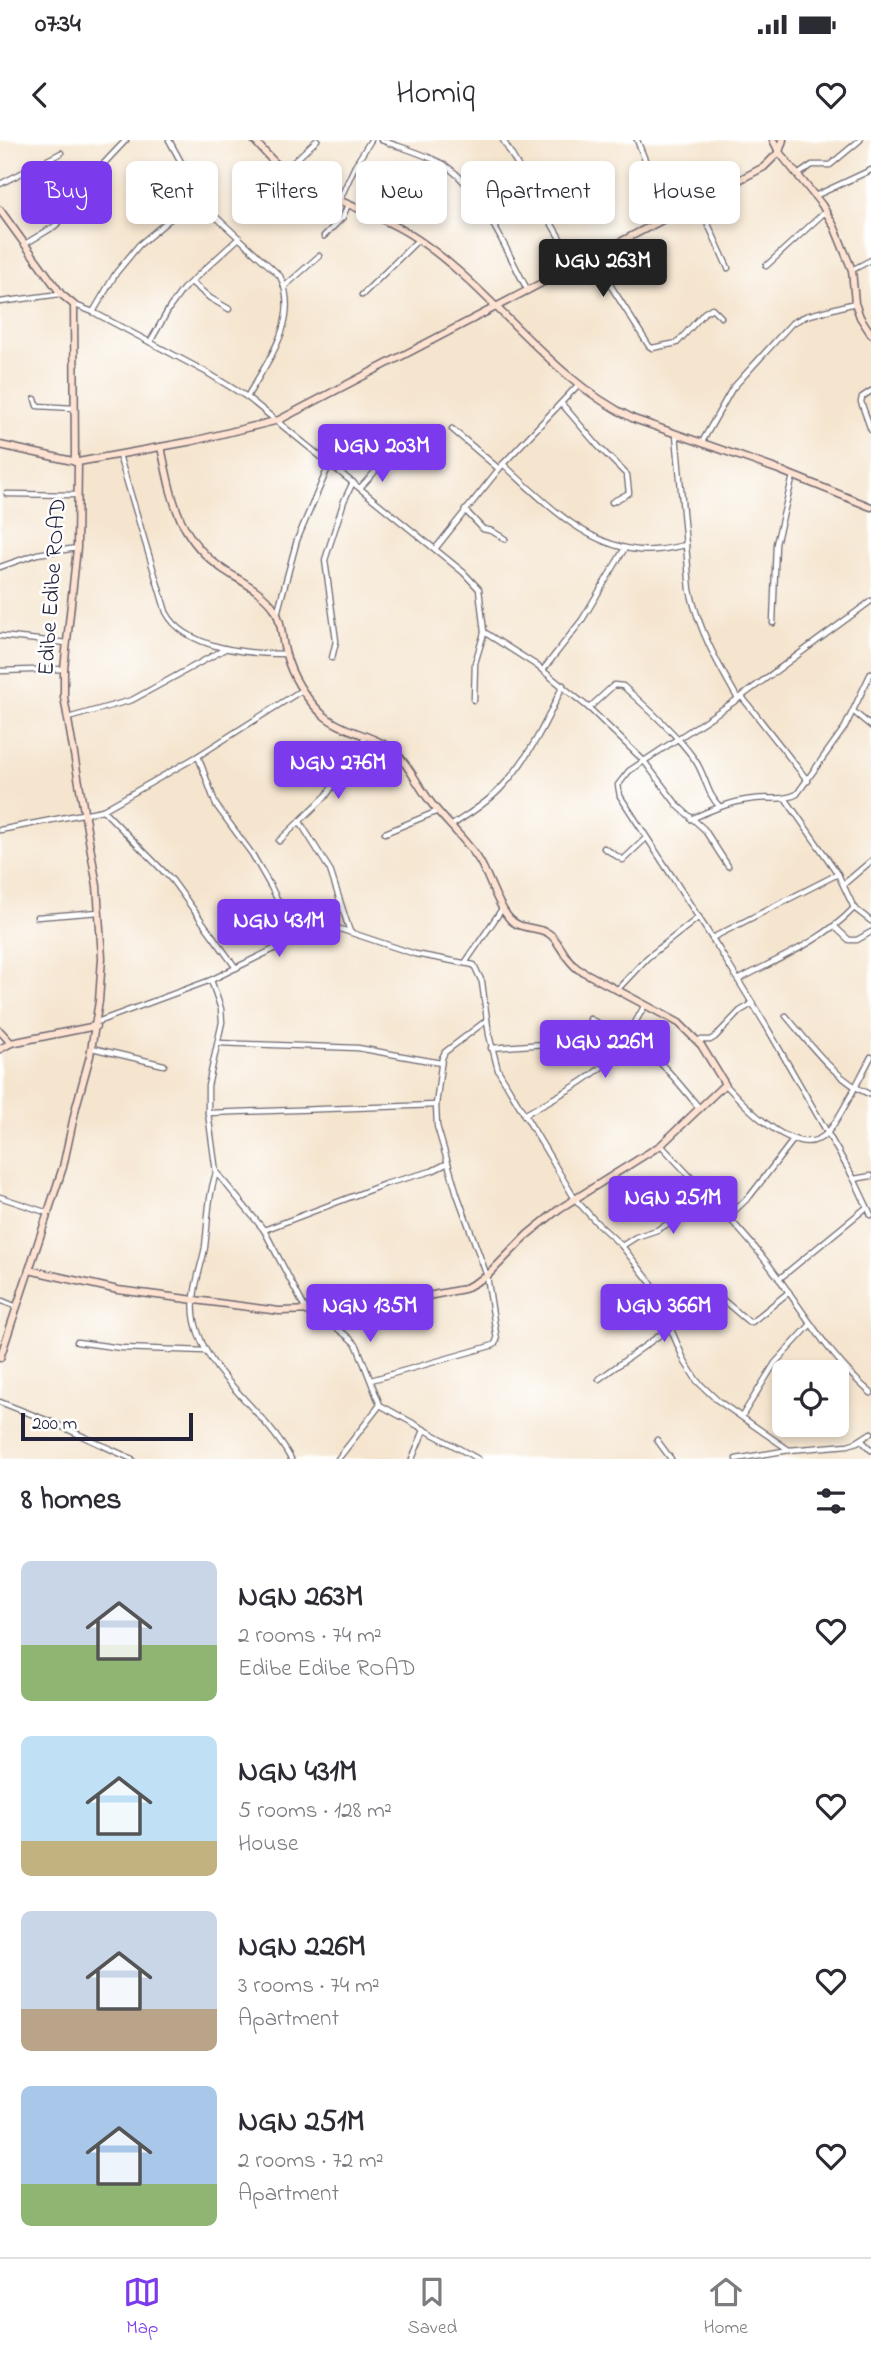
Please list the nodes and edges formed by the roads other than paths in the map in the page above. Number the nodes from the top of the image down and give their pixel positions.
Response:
1 (126, 140) edge
2 (169, 140) edge
3 (317, 140) edge
4 (371, 140) edge
5 (381, 140) edge
6 (503, 140) edge
7 (637, 140) edge
8 (772, 140) edge
9 (783, 140) edge
10 (860, 140) edge
11 (257, 141) edge
12 (779, 152) junction
13 (61, 153) dead end
14 (180, 161) edge
15 (275, 161) edge
16 (295, 161) edge
17 (645, 161) edge
18 (871, 170) edge
19 (799, 174) junction
20 (740, 179) edge
21 (0, 184) edge
22 (342, 196) edge
23 (815, 196) junction
24 (342, 201) edge
25 (348, 204) junction
26 (0, 210) edge
27 (826, 211) junction
28 (218, 218) edge
29 (164, 224) edge
30 (655, 224) edge
31 (708, 224) edge
32 (324, 236) dead end
33 (239, 237) junction
34 (418, 240) junction
35 (25, 244) junction
36 (319, 256) dead end
37 (593, 258) junction
38 (871, 260) edge
39 (766, 266) dead end
40 (576, 267) junction
41 (728, 268) dead end
42 (852, 270) junction
43 (191, 282) junction
44 (285, 286) junction
45 (528, 290) junction
46 (61, 294) junction
47 (362, 295) dead end
48 (0, 302) edge
49 (855, 303) junction
50 (74, 304) junction
51 (495, 307) junction
52 (229, 309) dead end
53 (93, 312) junction
54 (721, 317) dead end
55 (871, 334) edge
56 (150, 342) junction
57 (578, 386) junction
58 (871, 391) edge
59 (247, 397) junction
60 (35, 399) dead end
61 (562, 404) junction
62 (75, 408) junction
63 (279, 421) junction
64 (452, 429) dead end
65 (871, 430) edge
66 (676, 434) junction
67 (702, 442) junction
68 (0, 445) edge
69 (161, 447) junction
70 (119, 454) junction
71 (76, 462) junction
72 (384, 462) dead end
73 (330, 463) junction
74 (501, 467) junction
75 (793, 475) junction
76 (353, 482) junction
77 (360, 488) junction
78 (6, 494) dead end
79 (76, 495) junction
80 (612, 502) dead end
81 (871, 507) edge
82 (465, 510) junction
83 (505, 539) dead end
84 (686, 545) junction
85 (78, 548) junction
86 (625, 548) junction
87 (435, 549) junction
88 (0, 567) edge
89 (871, 601) edge
90 (277, 614) junction
91 (773, 623) dead end
92 (484, 632) junction
93 (0, 636) edge
94 (67, 643) junction
95 (226, 649) junction
96 (286, 654) junction
97 (332, 658) dead end
98 (64, 669) junction
99 (544, 670) junction
100 (0, 671) edge
101 (871, 673) edge
102 (563, 685) junction
103 (868, 686) edge
104 (302, 690) junction
105 (740, 698) junction
106 (474, 700) dead end
107 (589, 708) junction
108 (853, 712) junction
109 (68, 718) junction
110 (871, 726) edge
111 (366, 736) junction
112 (679, 738) junction
113 (198, 756) junction
114 (644, 761) junction
115 (808, 781) junction
116 (785, 798) junction
117 (720, 807) junction
118 (103, 810) junction
119 (438, 811) junction
120 (85, 814) junction
121 (691, 820) junction
122 (300, 822) junction
123 (451, 827) junction
124 (0, 830) edge
125 (385, 833) dead end
126 (646, 838) junction
127 (279, 841) dead end
128 (604, 848) dead end
129 (871, 861) edge
130 (727, 866) dead end
131 (838, 874) junction
132 (844, 884) junction
133 (854, 908) junction
134 (503, 909) junction
135 (100, 912) junction
136 (37, 917) dead end
137 (698, 917) junction
138 (871, 921) edge
139 (834, 926) junction
140 (350, 932) junction
141 (871, 932) edge
142 (296, 937) junction
143 (712, 938) junction
144 (465, 963) junction
145 (236, 968) junction
146 (211, 980) junction
147 (738, 980) junction
148 (616, 990) junction
149 (645, 1004) junction
150 (752, 1004) junction
151 (786, 1016) dead end
152 (487, 1019) junction
153 (590, 1019) dead end
154 (97, 1024) junction
155 (0, 1031) edge
156 (627, 1037) junction
157 (698, 1040) junction
158 (10, 1042) junction
159 (218, 1043) junction
160 (545, 1044) dead end
161 (92, 1048) junction
162 (491, 1048) junction
163 (0, 1049) edge
164 (871, 1057) edge
165 (441, 1063) junction
166 (163, 1065) dead end
167 (725, 1084) junction
168 (854, 1088) junction
169 (871, 1094) edge
170 (436, 1105) junction
171 (700, 1109) junction
172 (208, 1113) junction
173 (524, 1115) junction
174 (827, 1133) junction
175 (794, 1139) junction
176 (661, 1144) junction
177 (448, 1163) junction
178 (216, 1172) junction
179 (871, 1176) edge
180 (854, 1179) junction
181 (707, 1196) junction
182 (0, 1197) edge
183 (575, 1199) junction
184 (867, 1207) junction
185 (48, 1213) junction
186 (871, 1215) edge
187 (728, 1217) junction
188 (264, 1230) junction
189 (622, 1246) junction
190 (29, 1270) junction
191 (487, 1276) junction
192 (779, 1279) junction
193 (710, 1289) dead end
194 (789, 1292) junction
195 (0, 1300) edge
196 (193, 1300) junction
197 (17, 1307) junction
198 (307, 1311) junction
199 (317, 1311) junction
200 (811, 1324) junction
201 (671, 1327) junction
202 (0, 1333) edge
203 (8, 1336) junction
204 (77, 1342) dead end
205 (206, 1351) junction
206 (0, 1358) edge
207 (599, 1379) dead end
208 (371, 1380) junction
209 (871, 1393) edge
210 (0, 1402) edge
211 (380, 1405) junction
212 (742, 1416) junction
213 (424, 1430) junction
214 (871, 1433) edge
215 (657, 1440) dead end
216 (860, 1440) junction
217 (789, 1450) junction
218 (871, 1450) edge
219 (132, 1459) edge
220 (291, 1459) edge
221 (338, 1459) edge
222 (412, 1459) edge
223 (478, 1459) edge
224 (671, 1459) edge
225 (736, 1459) edge

1 - 35 street
2 - 14 street
3 - 16 street
4 - 22 street
5 - 45 street
6 - 40 street
7 - 17 street
8 - 12 street
9 - 12 street
10 - 19 street
11 - 15 street
12 - 19 street
12 - 20 street
13 - 21 street
18 - 23 street
19 - 23 street
23 - 27 street
24 - 25 street
25 - 32 street
25 - 34 street
26 - 35 street
27 - 39 street
27 - 42 street
28 - 33 street
29 - 53 street
30 - 37 street
31 - 41 street
33 - 43 street
33 - 44 street
34 - 47 street
34 - 51 street
35 - 46 street
36 - 44 street
37 - 40 street
37 - 54 street
38 - 42 street
40 - 45 street
42 - 49 street
43 - 52 street
43 - 56 street
44 - 59 street
45 - 51 street
46 - 48 street
46 - 50 street
49 - 55 street
49 - 67 street
50 - 53 street
50 - 62 street, Edibe Edibe ROAD
51 - 57 street
51 - 63 street
53 - 56 street
56 - 59 street
57 - 61 street
57 - 66 street
58 - 65 street
59 - 63 street
60 - 62 street
61 - 74 street
61 - 80 street
62 - 71 street, Edibe Edibe ROAD
63 - 69 street
63 - 73 street
64 - 74 street
66 - 67 street
66 - 84 street
67 - 75 street
68 - 71 street
69 - 70 street
69 - 90 street
70 - 71 street
70 - 95 street
71 - 79 street, Edibe Edibe ROAD
72 - 77 street
73 - 76 street
73 - 90 street
74 - 82 street
74 - 86 street
75 - 81 street
75 - 91 street
76 - 77 street
76 - 97 street
77 - 87 street
78 - 79 street
79 - 85 street, Edibe Edibe ROAD
82 - 83 street
82 - 87 street
84 - 86 street
84 - 105 street
85 - 88 street
85 - 94 street, Edibe Edibe ROAD
86 - 99 street
87 - 92 street
89 - 105 street
90 - 96 street
92 - 99 street
92 - 106 street
93 - 94 street
94 - 98 street, Edibe Edibe ROAD
95 - 96 street
95 - 109 street
96 - 104 street
98 - 100 street
98 - 109 street, Edibe Edibe ROAD
99 - 102 street
101 - 103 street
102 - 107 street
102 - 123 street
103 - 108 street
104 - 111 street
104 - 113 street
105 - 112 street
105 - 115 street
107 - 112 street
107 - 114 street
108 - 110 street
108 - 115 street
109 - 120 street, Edibe Edibe ROAD
111 - 119 street
111 - 122 street
112 - 114 street
112 - 117 street
113 - 118 street
113 - 142 street
114 - 121 street
114 - 126 street
115 - 116 street
116 - 117 street
116 - 131 street
117 - 121 street
118 - 120 street
118 - 145 street
119 - 123 street
119 - 125 street
120 - 124 street
120 - 135 street, Edibe Edibe ROAD
121 - 130 street
122 - 127 street
122 - 140 street
123 - 134 street
126 - 128 street
126 - 137 street
129 - 132 street
131 - 132 street
131 - 143 street
132 - 133 street
133 - 138 street
133 - 139 street
134 - 144 street
134 - 148 street
135 - 136 street
135 - 154 street, Edibe Edibe ROAD
137 - 143 street
137 - 148 street
139 - 141 street
139 - 147 street
140 - 142 street
140 - 144 street
142 - 145 street
143 - 147 street
144 - 152 street
145 - 146 street
146 - 154 street
146 - 159 street
147 - 150 street
148 - 149 street
149 - 156 street
149 - 157 street
150 - 157 street
150 - 174 street
151 - 168 street
152 - 162 street
152 - 165 street
153 - 156 street
154 - 158 street
154 - 161 street, Edibe Edibe ROAD
155 - 158 street
156 - 171 street
156 - 173 street
157 - 167 street
158 - 163 street
159 - 165 street
159 - 172 street
160 - 162 street
161 - 166 street
161 - 185 street, Edibe Edibe ROAD
162 - 173 street
164 - 168 street
165 - 170 street
167 - 171 street
167 - 175 street
168 - 169 street
168 - 174 street
170 - 172 street
170 - 177 street
171 - 176 street
172 - 178 street
173 - 183 street
174 - 175 street
174 - 180 street
175 - 187 street
176 - 181 street
176 - 183 street
177 - 188 street
177 - 191 street
178 - 188 street
178 - 196 street
179 - 180 street
180 - 184 street
181 - 187 street
181 - 189 street
182 - 185 street
183 - 189 street
183 - 191 street
184 - 186 street
184 - 192 street
185 - 190 street, Edibe Edibe ROAD
187 - 192 street
188 - 198 street
189 - 201 street
190 - 196 street
190 - 197 street, Edibe Edibe ROAD
191 - 199 street
191 - 208 street
192 - 194 street
193 - 194 street
194 - 200 street
195 - 197 street
196 - 198 street
196 - 205 street
197 - 203 street, Edibe Edibe ROAD
198 - 199 street
199 - 208 street
200 - 209 street
200 - 212 street
201 - 207 street
201 - 212 street
202 - 203 street
203 - 206 street, Edibe Edibe ROAD
204 - 205 street
205 - 220 street
208 - 211 street
210 - 219 street
211 - 213 street
211 - 221 street
212 - 217 street
213 - 222 street
213 - 223 street
214 - 216 street
215 - 224 street
216 - 217 street
216 - 218 street
217 - 225 street

